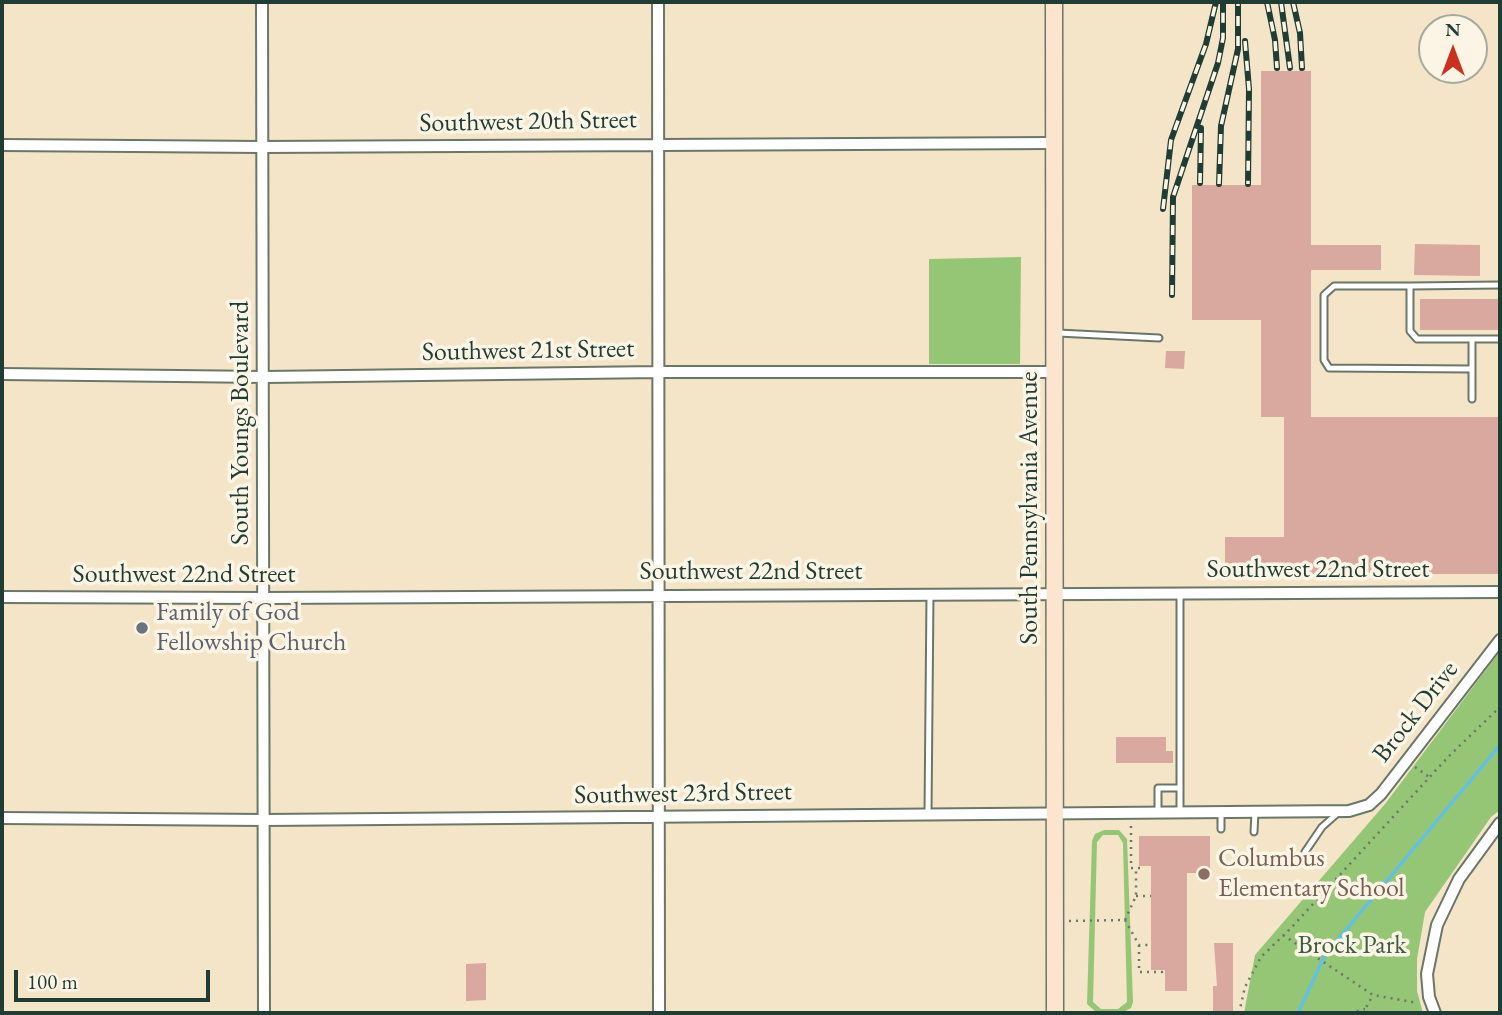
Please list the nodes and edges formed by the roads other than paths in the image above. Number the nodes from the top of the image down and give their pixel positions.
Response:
1 (262, 2) edge
2 (658, 2) edge
3 (1054, 2) edge
4 (659, 143) junction
5 (1054, 143) junction
6 (2, 145) edge
7 (262, 147) junction
8 (1500, 285) edge
9 (1410, 286) junction
10 (1055, 333) junction
11 (1159, 338) dead end
12 (1472, 339) junction
13 (1500, 339) edge
14 (1472, 369) junction
15 (658, 372) junction
16 (1055, 372) junction
17 (2, 374) edge
18 (265, 377) junction
19 (1472, 399) dead end
20 (1500, 592) edge
21 (1180, 593) junction
22 (661, 594) junction
23 (930, 594) junction
24 (1055, 594) junction
25 (2, 597) edge
26 (263, 598) junction
27 (1500, 640) edge
28 (1180, 788) junction
29 (1364, 807) joint
30 (1339, 811) junction
31 (1055, 812) junction
32 (1158, 812) junction
33 (1255, 812) junction
34 (1180, 813) junction
35 (1221, 813) junction
36 (928, 814) junction
37 (659, 817) junction
38 (2, 818) edge
39 (265, 820) junction
40 (1500, 823) edge
41 (1221, 829) dead end
42 (1254, 832) dead end
43 (1304, 852) dead end
44 (264, 1013) edge
45 (659, 1013) edge
46 (1055, 1013) edge
47 (1435, 1013) edge

1 - 7 street, South Youngs Boulevard
2 - 4 street
3 - 5 main road, South Pennsylvania Avenue
4 - 5 street, Southwest 20th Street
4 - 7 street, Southwest 20th Street
4 - 15 street
5 - 10 main road, South Pennsylvania Avenue
6 - 7 street, Southwest 20th Street
7 - 18 street, South Youngs Boulevard
8 - 9 lane
9 - 12 lane
9 - 14 lane
10 - 11 lane
10 - 16 main road, South Pennsylvania Avenue
12 - 13 lane
12 - 14 lane
14 - 19 lane
15 - 16 street, Southwest 21st Street
15 - 18 street, Southwest 21st Street
15 - 22 street
16 - 24 main road, South Pennsylvania Avenue
17 - 18 street, Southwest 21st Street
18 - 26 street, South Youngs Boulevard
20 - 21 street, Southwest 22nd Street
21 - 24 street, Southwest 22nd Street
21 - 28 lane
22 - 23 street, Southwest 22nd Street
22 - 26 street, Southwest 22nd Street
22 - 37 street
23 - 24 street, Southwest 22nd Street
23 - 36 lane
24 - 31 main road, South Pennsylvania Avenue
25 - 26 street, Southwest 22nd Street
26 - 39 street, South Youngs Boulevard
27 - 29 street, Brock Drive
28 - 32 lane
28 - 34 lane
29 - 30 street, Southwest 23rd Street
30 - 33 street, Southwest 23rd Street
30 - 43 lane
31 - 32 street, Southwest 23rd Street
31 - 36 street, Southwest 23rd Street
31 - 46 main road, South Pennsylvania Avenue
32 - 34 street, Southwest 23rd Street
33 - 35 street, Southwest 23rd Street
33 - 42 lane
34 - 35 street, Southwest 23rd Street
35 - 41 lane
36 - 37 street, Southwest 23rd Street
37 - 39 street, Southwest 23rd Street
37 - 45 street
38 - 39 street, Southwest 23rd Street
39 - 44 street, South Youngs Boulevard
40 - 47 street

